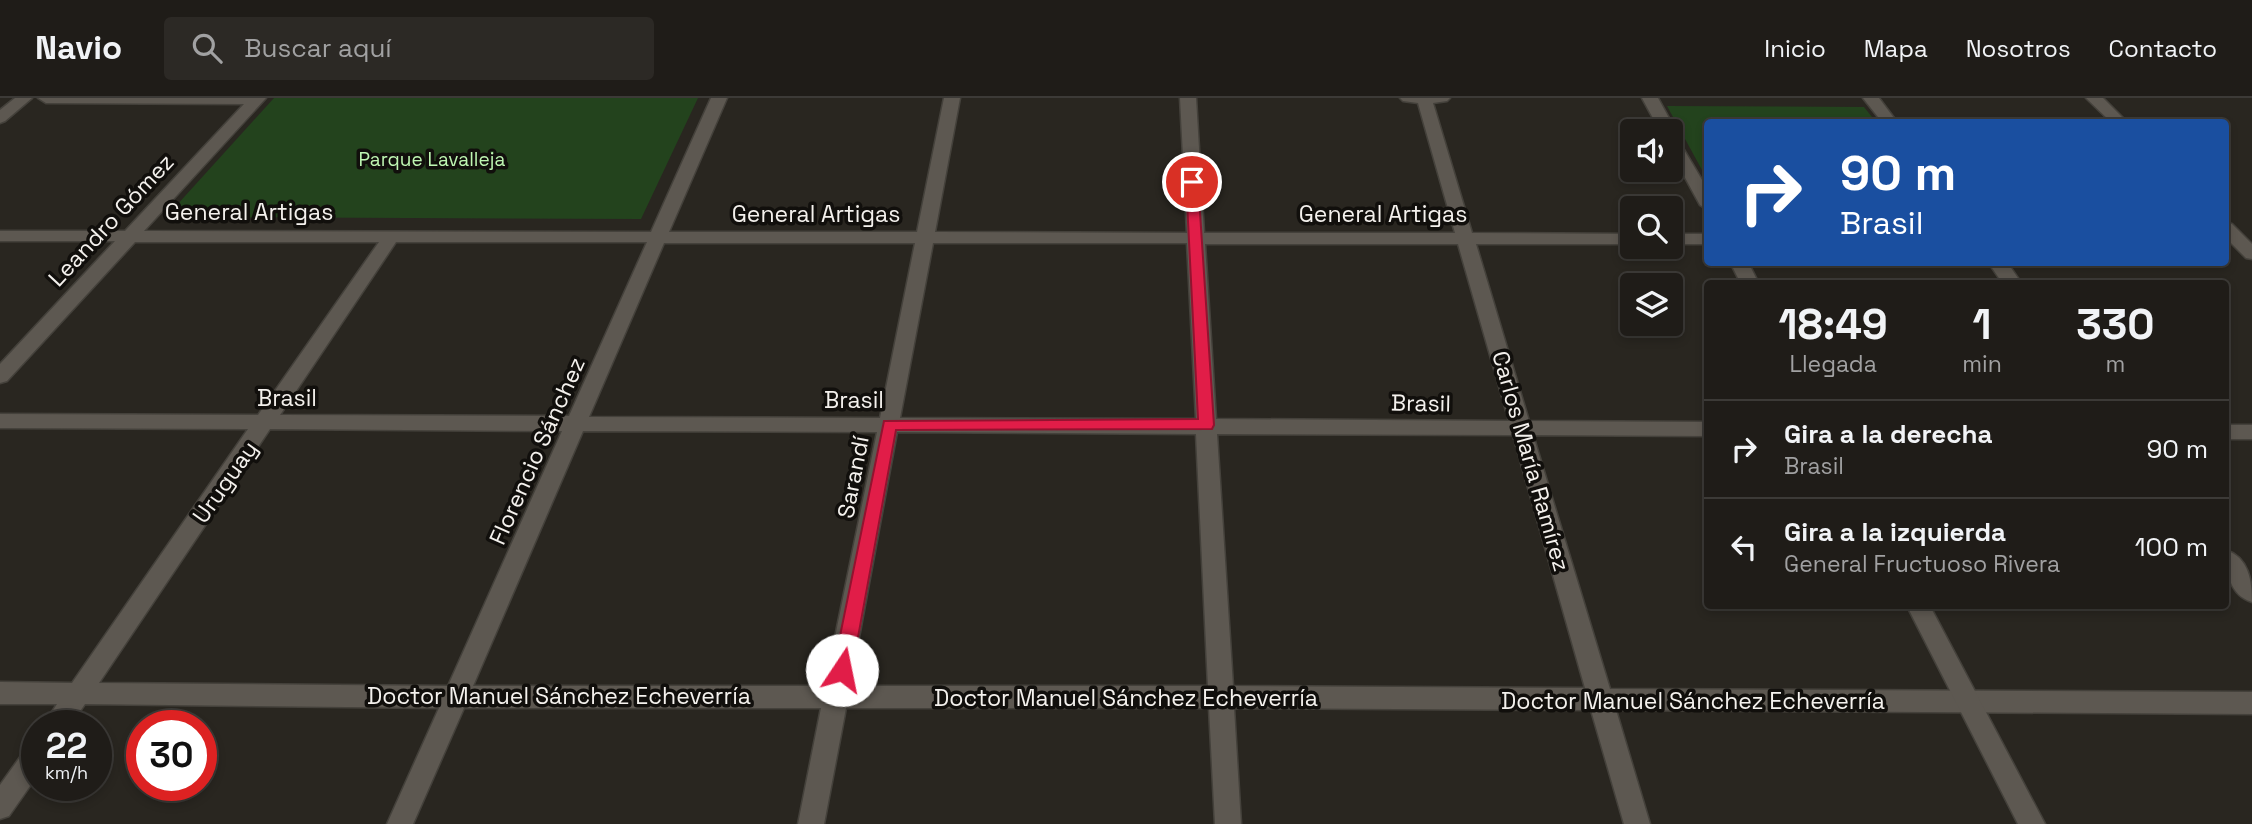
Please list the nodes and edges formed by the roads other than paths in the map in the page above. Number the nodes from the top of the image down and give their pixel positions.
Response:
1 (23, 98) edge
2 (46, 98) edge
3 (719, 98) edge
4 (952, 98) edge
5 (1188, 98) edge
6 (1408, 98) edge
7 (1424, 98) edge
8 (1442, 98) edge
9 (1650, 98) edge
10 (1871, 98) edge
11 (2094, 98) edge
12 (257, 99) edge
13 (0, 118) edge
14 (1661, 119) edge
15 (1888, 119) edge
16 (2116, 119) edge
17 (1683, 159) edge
18 (1704, 198) edge
19 (0, 236) edge
20 (128, 236) junction
21 (2235, 236) edge
22 (391, 237) junction
23 (1195, 237) junction
24 (926, 238) junction
25 (659, 239) junction
26 (1466, 239) junction
27 (1620, 239) edge
28 (1683, 239) edge
29 (1704, 239) edge
30 (2252, 254) edge
31 (0, 376) edge
32 (0, 421) edge
33 (266, 422) junction
34 (578, 423) junction
35 (890, 425) junction
36 (1206, 425) junction
37 (1522, 428) junction
38 (1704, 429) edge
39 (2229, 432) edge
40 (2252, 432) edge
41 (2229, 563) edge
42 (2252, 593) edge
43 (1920, 609) edge
44 (0, 693) edge
45 (79, 693) junction
46 (456, 697) junction
47 (837, 697) junction
48 (1221, 697) junction
49 (1600, 701) junction
50 (1968, 702) junction
51 (2252, 703) edge
52 (67, 710) edge
53 (21, 777) edge
54 (0, 807) edge
55 (400, 824) edge
56 (811, 824) edge
57 (1228, 824) edge
58 (1637, 824) edge
59 (2032, 824) edge

1 - 13 street
2 - 12 street
3 - 25 street, Florencio Sánchez
4 - 24 street, Sarandí
5 - 23 street
6 - 7 street
7 - 8 street
7 - 26 street, Carlos María Ramírez
9 - 14 street
10 - 15 street
11 - 16 street
12 - 20 street, Leandro Gómez
17 - 18 street
19 - 20 street, General Artigas
20 - 22 street, General Artigas
20 - 31 street, Leandro Gómez
21 - 30 street
22 - 25 street, General Artigas
22 - 33 street, Uruguay
23 - 24 street, General Artigas
23 - 26 street, General Artigas
23 - 36 street
24 - 25 street, General Artigas
24 - 35 street, Sarandí
25 - 34 street, Florencio Sánchez
26 - 27 street, General Artigas
26 - 37 street, Carlos María Ramírez
28 - 29 street
32 - 33 street, Brasil
33 - 34 street, Brasil
33 - 45 street, Uruguay
34 - 35 street, Brasil
34 - 46 street, Florencio Sánchez
35 - 36 street, Brasil
35 - 47 street, Sarandí
36 - 37 street, Brasil
36 - 48 street
37 - 38 street, Brasil
37 - 49 street, Carlos María Ramírez
39 - 40 street
41 - 42 street
43 - 50 street
44 - 45 street, Doctor Manuel Sánchez Echeverría
45 - 46 street, Doctor Manuel Sánchez Echeverría
45 - 52 street, Uruguay
46 - 47 street, Doctor Manuel Sánchez Echeverría
46 - 55 street, Florencio Sánchez
47 - 48 street, Doctor Manuel Sánchez Echeverría
47 - 56 street, Sarandí
48 - 49 street, Doctor Manuel Sánchez Echeverría
48 - 57 street
49 - 50 street, Doctor Manuel Sánchez Echeverría
49 - 58 street, Carlos María Ramírez
50 - 51 street, Doctor Manuel Sánchez Echeverría
50 - 59 street
53 - 54 street

